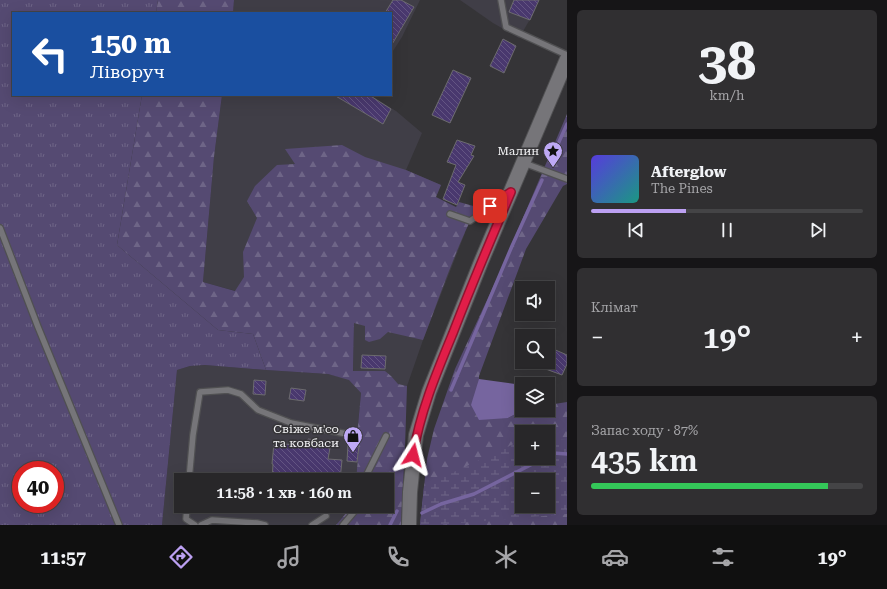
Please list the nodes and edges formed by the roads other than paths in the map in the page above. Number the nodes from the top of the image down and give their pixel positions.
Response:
1 (501, 0) edge
2 (567, 55) edge
3 (567, 58) edge
4 (524, 163) junction
5 (567, 179) edge
6 (511, 192) junction
7 (450, 214) dead end
8 (0, 228) edge
9 (358, 436) dead end
10 (386, 436) dead end
11 (190, 473) edge
12 (368, 473) edge
13 (186, 513) edge
14 (353, 513) edge
15 (326, 516) dead end
16 (119, 525) edge
17 (195, 525) edge
18 (201, 525) edge
19 (265, 525) edge
20 (312, 525) edge
21 (343, 525) edge
22 (409, 525) edge

1 - 2 lane
3 - 4 street
4 - 5 lane
4 - 6 street
6 - 7 lane
6 - 22 street
8 - 16 lane
9 - 11 lane
10 - 12 lane
13 - 17 lane
14 - 21 lane
15 - 20 lane
18 - 19 lane

